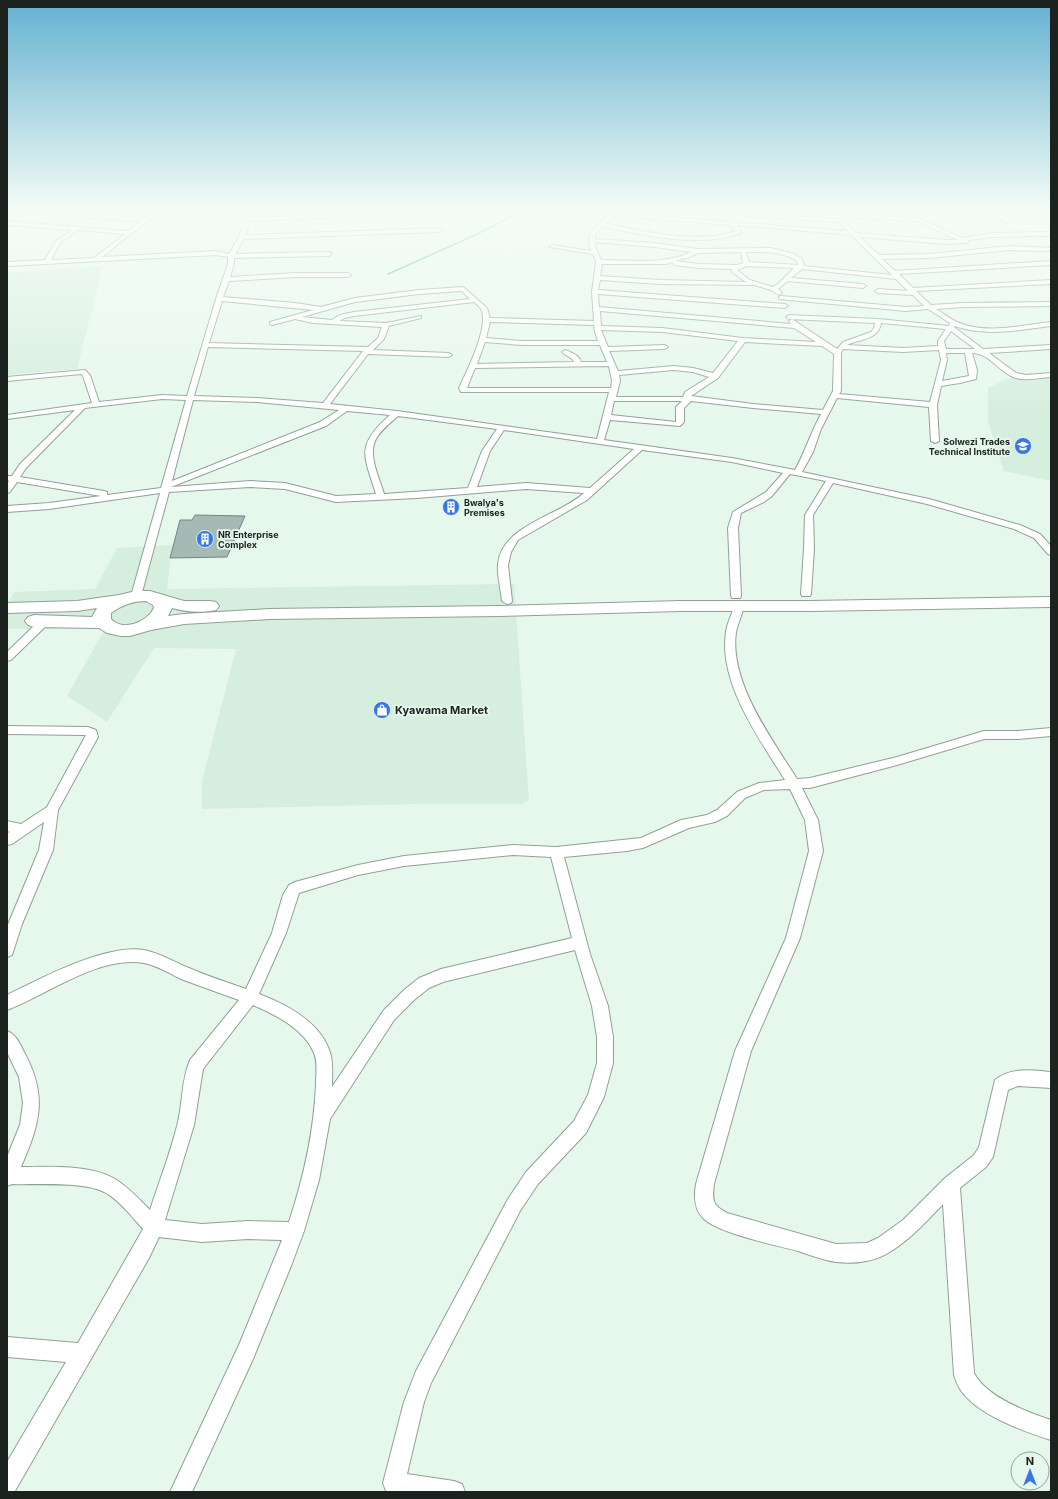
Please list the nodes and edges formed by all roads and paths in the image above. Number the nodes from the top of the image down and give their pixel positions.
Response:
1 (226, 280) edge
2 (598, 280) edge
3 (631, 280) edge
4 (748, 280) edge
5 (786, 280) edge
6 (797, 280) edge
7 (901, 280) edge
8 (1051, 282) edge
9 (755, 284) junction
10 (863, 286) dead end
11 (773, 289) junction
12 (878, 291) dead end
13 (595, 292) junction
14 (912, 292) junction
15 (781, 298) junction
16 (219, 299) junction
17 (475, 300) junction
18 (1051, 304) edge
19 (785, 306) junction
20 (930, 307) junction
21 (321, 309) junction
22 (596, 310) junction
23 (295, 317) junction
24 (419, 317) dead end
25 (789, 317) junction
26 (487, 320) junction
27 (878, 321) junction
28 (333, 322) junction
29 (272, 323) dead end
30 (1051, 324) edge
31 (598, 325) junction
32 (386, 326) junction
33 (796, 326) junction
34 (952, 326) junction
35 (482, 340) junction
36 (743, 340) junction
37 (822, 344) junction
38 (206, 345) junction
39 (603, 346) junction
40 (665, 347) dead end
41 (1051, 347) edge
42 (942, 349) junction
43 (368, 350) junction
44 (839, 350) junction
45 (968, 351) junction
46 (983, 351) junction
47 (565, 352) dead end
48 (449, 355) dead end
49 (611, 364) junction
50 (576, 365) junction
51 (474, 366) junction
52 (615, 373) junction
53 (1051, 375) edge
54 (715, 376) junction
55 (7, 379) edge
56 (938, 384) junction
57 (614, 390) junction
58 (834, 396) junction
59 (191, 398) junction
60 (612, 399) junction
61 (689, 399) junction
62 (96, 404) junction
63 (324, 405) junction
64 (932, 405) junction
65 (83, 406) junction
66 (347, 407) junction
67 (826, 412) junction
68 (397, 413) junction
69 (7, 417) edge
70 (607, 417) junction
71 (502, 427) junction
72 (600, 441) junction
73 (935, 441) dead end
74 (639, 448) junction
75 (792, 473) junction
76 (11, 478) edge
77 (831, 480) junction
78 (166, 488) junction
79 (7, 490) edge
80 (472, 490) junction
81 (592, 491) junction
82 (116, 496) junction
83 (381, 497) junction
84 (7, 509) edge
85 (1051, 552) edge
86 (1051, 592) edge
87 (806, 594) junction
88 (136, 596) junction
89 (157, 599) junction
90 (118, 600) junction
91 (507, 601) junction
92 (738, 601) junction
93 (1051, 602) edge
94 (7, 608) edge
95 (7, 620) edge
96 (45, 621) junction
97 (104, 623) junction
98 (147, 625) junction
99 (7, 658) edge
100 (7, 730) edge
101 (1051, 732) edge
102 (794, 785) junction
103 (52, 810) junction
104 (7, 826) edge
105 (23, 830) junction
106 (7, 840) edge
107 (556, 852) junction
108 (580, 942) junction
109 (7, 951) edge
110 (250, 997) junction
111 (7, 1004) edge
112 (7, 1038) edge
113 (1051, 1080) edge
114 (323, 1117) junction
115 (7, 1176) edge
116 (951, 1184) junction
117 (154, 1227) junction
118 (295, 1231) junction
119 (7, 1347) edge
120 (82, 1353) junction
121 (1051, 1430) edge
122 (7, 1483) edge
123 (394, 1488) edge
124 (181, 1492) edge
125 (454, 1492) edge

1 - 16 street
2 - 13 street
3 - 9 street
4 - 9 street
5 - 11 street
6 - 10 street
7 - 14 street
8 - 14 street
9 - 11 street
11 - 15 street
12 - 14 street
13 - 19 street
13 - 22 street
14 - 20 street
15 - 19 street
15 - 20 street
16 - 21 street
16 - 38 street
17 - 21 street
17 - 26 street
17 - 28 street
18 - 20 street
19 - 25 street
20 - 34 street
21 - 23 street
22 - 31 street
22 - 33 street
23 - 28 street
23 - 29 street
24 - 32 street
25 - 27 street
25 - 33 street
26 - 31 street
26 - 35 street
27 - 34 street
27 - 44 street
28 - 32 street
30 - 34 street
31 - 36 street
31 - 39 street
32 - 43 street
33 - 37 street
34 - 42 street
34 - 46 street
35 - 39 street
35 - 51 street
36 - 37 street
36 - 54 street
37 - 44 street
38 - 43 street
38 - 59 street
39 - 40 street
39 - 49 street
41 - 46 street
42 - 44 street
42 - 45 street
42 - 56 street
43 - 48 street
43 - 63 street
44 - 58 street
45 - 46 street
45 - 56 street
46 - 53 street
47 - 50 street
49 - 50 street
49 - 52 street
50 - 51 street
51 - 57 street
52 - 54 street
52 - 57 street
54 - 61 street
55 - 62 street
56 - 64 street
57 - 60 street
58 - 64 street
58 - 67 street
59 - 62 street
59 - 63 street
59 - 78 street
60 - 61 street
60 - 70 street
61 - 67 street
61 - 70 street
62 - 65 street
63 - 66 street
64 - 73 street
65 - 69 street
65 - 76 street
66 - 68 street
66 - 78 street
67 - 75 street
68 - 71 street
68 - 83 street
70 - 72 street
71 - 72 street
71 - 80 street
72 - 74 street
74 - 75 street
74 - 81 street
75 - 77 street
75 - 92 street
76 - 79 street
76 - 82 street
77 - 85 street
77 - 87 street
78 - 82 street
78 - 83 street
78 - 88 street
80 - 81 street
80 - 83 street
81 - 91 street
82 - 84 street
86 - 87 highway
87 - 92 highway
88 - 89 highway
88 - 90 highway
89 - 91 highway
89 - 98 highway
90 - 94 highway
90 - 97 highway
91 - 92 highway
92 - 93 highway
92 - 98 highway
92 - 102 street
95 - 96 highway
96 - 97 highway
96 - 99 street
97 - 98 highway
100 - 103 street
101 - 102 street
102 - 107 street
102 - 116 street
103 - 105 street
103 - 109 street
104 - 105 street
105 - 106 street
107 - 108 street
107 - 110 street
108 - 114 street
108 - 123 street
110 - 111 street
110 - 114 street
110 - 117 street
112 - 115 street
113 - 116 street
114 - 118 street
115 - 117 street
116 - 121 street
117 - 118 street
117 - 120 street
118 - 124 street
119 - 120 street
120 - 122 street
123 - 125 street

